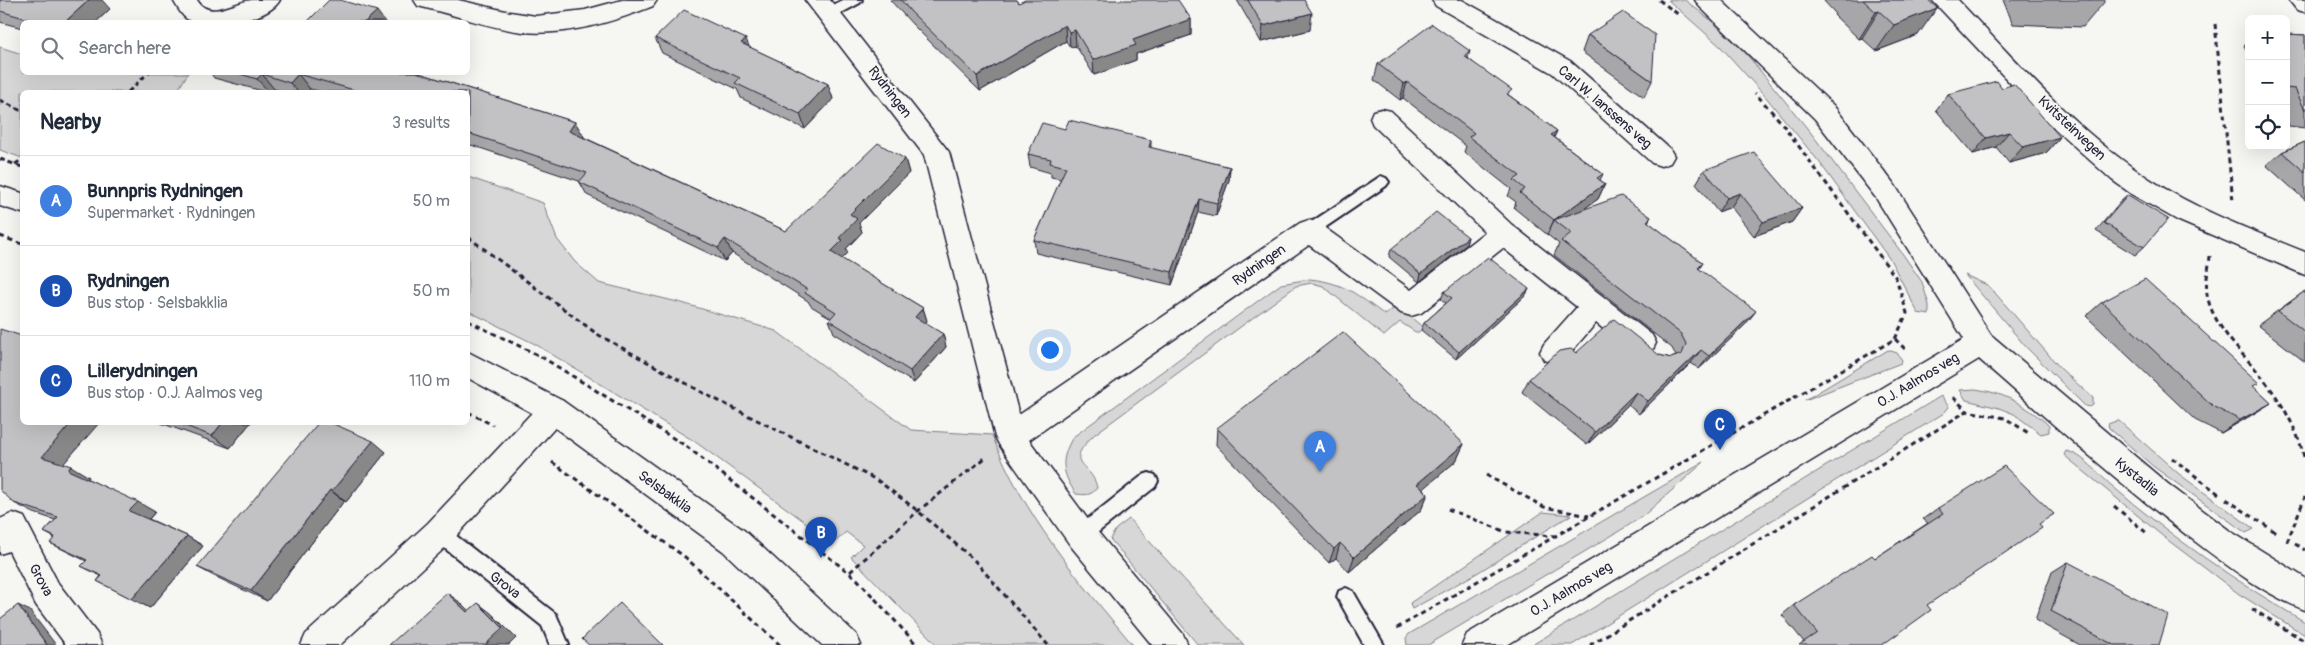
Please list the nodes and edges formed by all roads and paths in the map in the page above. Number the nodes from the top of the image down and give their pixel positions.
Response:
1 (185, 0) edge
2 (268, 0) edge
3 (426, 0) edge
4 (645, 0) edge
5 (855, 0) edge
6 (1444, 0) edge
7 (1659, 0) edge
8 (1707, 0) edge
9 (1944, 0) edge
10 (2301, 0) edge
11 (2305, 4) edge
12 (823, 6) edge
13 (1685, 20) dead end
14 (2215, 24) dead end
15 (146, 75) edge
16 (1749, 86) dead end
17 (130, 90) edge
18 (0, 100) edge
19 (20, 110) edge
20 (1382, 118) dead end
21 (1661, 156) dead end
22 (0, 159) edge
23 (20, 161) edge
24 (14, 164) junction
25 (20, 166) edge
26 (1381, 182) dead end
27 (0, 196) edge
28 (20, 202) edge
29 (2222, 229) junction
30 (1309, 231) junction
31 (1503, 233) junction
32 (0, 236) edge
33 (470, 239) edge
34 (20, 243) edge
35 (2305, 264) edge
36 (1595, 305) junction
37 (470, 322) edge
38 (1980, 343) junction
39 (1554, 352) dead end
40 (1661, 358) edge
41 (470, 365) edge
42 (553, 410) junction
43 (470, 413) edge
44 (2034, 436) dead end
45 (1010, 438) junction
46 (523, 442) junction
47 (2171, 456) dead end
48 (2305, 461) edge
49 (1486, 475) dead end
50 (1149, 481) dead end
51 (2305, 497) edge
52 (2110, 503) dead end
53 (1448, 508) dead end
54 (918, 511) junction
55 (1590, 516) junction
56 (2132, 522) dead end
57 (438, 533) junction
58 (1081, 535) junction
59 (1555, 536) junction
60 (0, 540) edge
61 (2288, 540) junction
62 (2305, 550) edge
63 (850, 572) junction
64 (2274, 578) junction
65 (2305, 596) edge
66 (1346, 597) dead end
67 (1374, 644) edge
68 (86, 645) edge
69 (317, 645) edge
70 (560, 645) edge
71 (780, 645) edge
72 (845, 645) edge
73 (917, 645) edge
74 (1048, 645) edge
75 (1172, 645) edge
76 (1478, 645) edge
77 (1590, 645) edge

1 - 2 street
3 - 4 street
5 - 12 lane, Rydningen
6 - 21 street, Carl W. Ianssens veg
7 - 13 path
8 - 38 street
9 - 29 street, Kvitsteinvegen
10 - 11 street
12 - 45 street, Rydningen
14 - 29 path
15 - 17 path
16 - 55 path
18 - 19 path
20 - 31 street
22 - 24 path
23 - 24 path
24 - 25 path
26 - 30 lane
27 - 28 street
29 - 35 street, Kvitsteinvegen
29 - 48 path
30 - 31 street
30 - 45 street, Rydningen
31 - 36 street
32 - 34 path
33 - 54 path
36 - 39 street
36 - 40 street
37 - 63 path
38 - 64 street, Kystadlia
38 - 76 street, O.J. Aalmos veg
41 - 42 street, Selsbakklia
42 - 46 street
42 - 72 street, Selsbakklia
43 - 46 path
44 - 77 path
45 - 54 path
45 - 58 street, Rydningen
46 - 57 street
46 - 71 path
47 - 61 path
49 - 55 path
50 - 58 lane
51 - 61 path
52 - 56 path
53 - 59 path
54 - 63 path
54 - 74 path
55 - 59 path
57 - 69 street
57 - 70 lane, Grova
58 - 75 street, Rydningen
59 - 67 path
60 - 68 street, Grova
61 - 62 path
61 - 64 path
63 - 73 path
64 - 65 street, Kystadlia
66 - 67 lane

